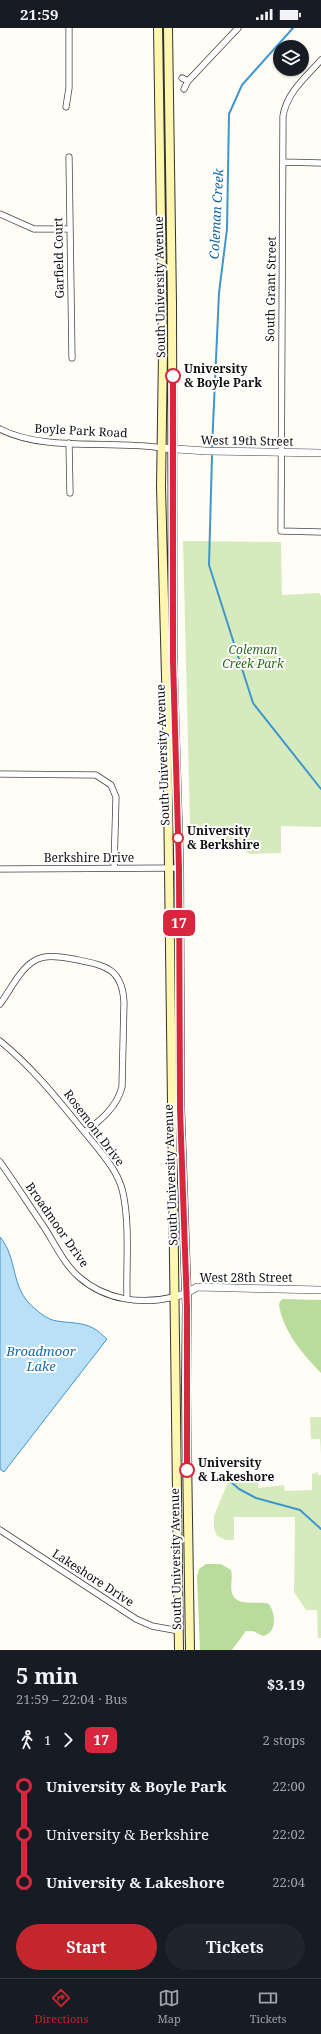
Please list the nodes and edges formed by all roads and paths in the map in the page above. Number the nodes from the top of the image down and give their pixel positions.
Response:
1 (69, 28) edge
2 (158, 28) edge
3 (168, 28) edge
4 (238, 28) edge
5 (321, 60) edge
6 (182, 78) dead end
7 (188, 81) junction
8 (184, 89) dead end
9 (66, 107) dead end
10 (69, 157) dead end
11 (283, 162) junction
12 (321, 163) edge
13 (0, 214) edge
14 (69, 229) junction
15 (72, 358) dead end
16 (0, 429) edge
17 (69, 443) junction
18 (162, 448) junction
19 (172, 450) junction
20 (280, 452) junction
21 (321, 452) edge
22 (70, 493) dead end
23 (321, 532) edge
24 (0, 774) edge
25 (114, 868) junction
26 (179, 868) junction
27 (0, 869) edge
28 (168, 869) junction
29 (0, 1004) edge
30 (0, 1041) edge
31 (86, 1132) junction
32 (0, 1162) edge
33 (321, 1290) edge
34 (187, 1293) junction
35 (174, 1297) junction
36 (127, 1299) junction
37 (0, 1530) edge
38 (179, 1631) junction
39 (179, 1650) edge
40 (190, 1650) edge

1 - 9 street
2 - 18 main road, South University Avenue
3 - 19 main road, South University Avenue
4 - 7 street
5 - 11 street, South Grant Street
6 - 7 street
7 - 8 street
10 - 14 street, Garfield Court
11 - 12 street
11 - 20 street, South Grant Street
13 - 14 street
14 - 15 street, Garfield Court
16 - 17 street, Boyle Park Road
17 - 18 street, Boyle Park Road
17 - 22 street
18 - 19 street, West 19th Street
18 - 28 main road, South University Avenue
19 - 20 street, West 19th Street
19 - 26 main road, South University Avenue
20 - 21 street, West 19th Street
20 - 23 street, South Grant Street
24 - 25 street
25 - 27 street, Berkshire Drive
25 - 28 street, Berkshire Drive
26 - 28 street, Berkshire Drive
26 - 34 main road, South University Avenue
28 - 35 main road, South University Avenue
29 - 31 street
30 - 31 street, Rosemont Drive
31 - 36 street, Rosemont Drive
32 - 36 street, Broadmoor Drive
33 - 34 street, West 28th Street
34 - 35 street, West 28th Street
34 - 40 main road, South University Avenue
35 - 36 street, Broadmoor Drive
35 - 38 main road, South University Avenue
37 - 38 street, Lakeshore Drive
38 - 39 main road, South University Avenue

